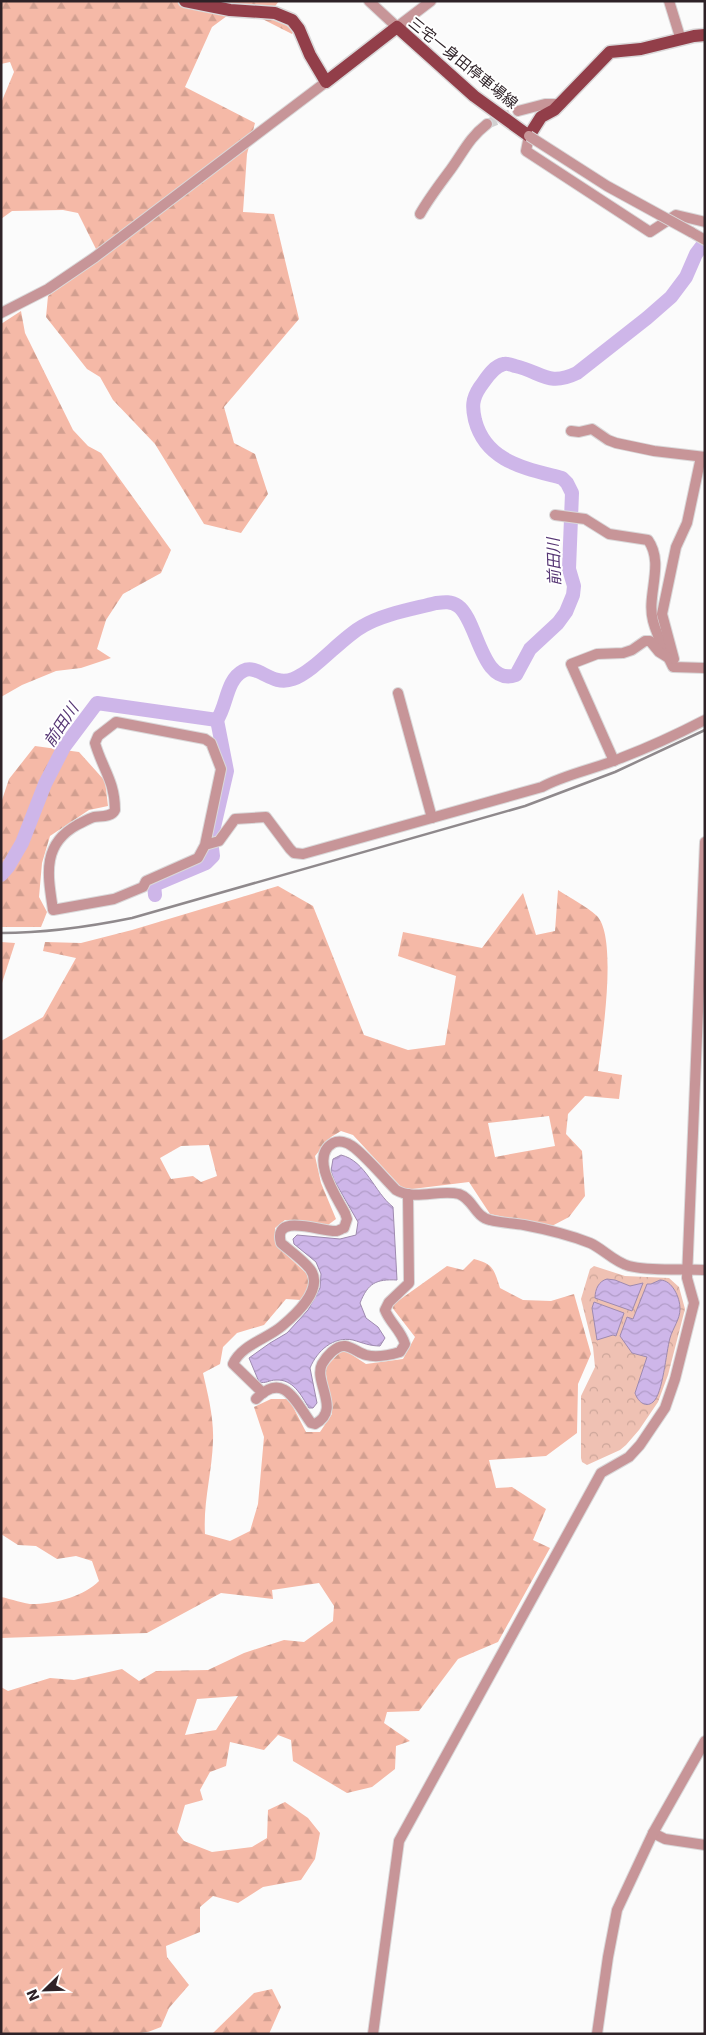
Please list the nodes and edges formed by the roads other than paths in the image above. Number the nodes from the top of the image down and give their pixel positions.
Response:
1 (185, 1) edge
2 (370, 1) edge
3 (431, 1) edge
4 (669, 1) edge
5 (397, 27) junction
6 (705, 35) edge
7 (681, 40) junction
8 (326, 82) junction
9 (561, 104) junction
10 (518, 111) tunnel mouth
11 (487, 124) tunnel mouth
12 (529, 136) junction
13 (420, 214) dead end
14 (700, 220) edge
15 (705, 240) edge
16 (1, 313) edge
17 (571, 431) dead end
18 (703, 457) edge
19 (559, 516) dead end
20 (668, 657) junction
21 (676, 668) junction
22 (705, 668) edge
23 (398, 693) dead end
24 (705, 720) edge
25 (614, 761) junction
26 (432, 818) junction
27 (705, 842) edge
28 (209, 844) junction
29 (408, 1194) junction
30 (688, 1269) junction
31 (705, 1270) edge
32 (705, 1741) edge
33 (653, 1833) junction
34 (705, 1845) edge
35 (373, 2034) edge
36 (597, 2034) edge

1 - 8 main road
2 - 5 street
3 - 5 street
4 - 7 street
5 - 8 main road, 三宅一身田停車場線
5 - 12 main road, 三宅一身田停車場線
6 - 7 main road
7 - 9 main road
8 - 16 street
9 - 10 street
9 - 12 main road
11 - 13 street
12 - 14 street
12 - 15 street, bridge
17 - 18 street
18 - 21 street
19 - 20 street
20 - 21 street
20 - 25 street
21 - 22 street
23 - 26 street
24 - 25 street
25 - 26 street
26 - 28 street
27 - 30 street
28 - 28 street
29 - 29 street
29 - 30 street
30 - 31 street
30 - 35 street
32 - 33 street
33 - 34 street
33 - 36 street

